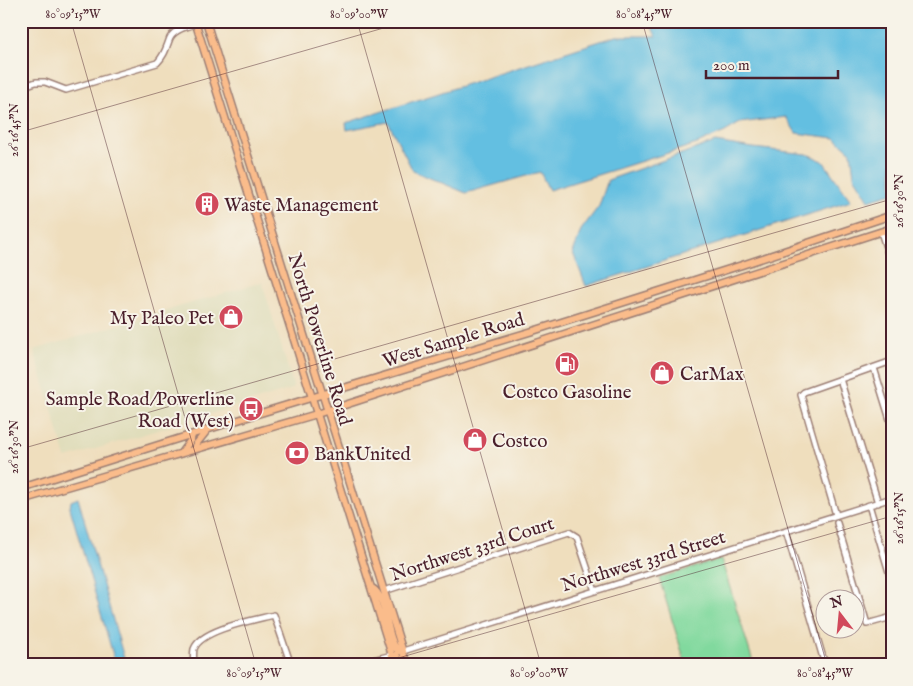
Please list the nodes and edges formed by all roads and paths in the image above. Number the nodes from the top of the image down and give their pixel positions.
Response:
1 (206, 21) edge
2 (195, 23) edge
3 (21, 87) edge
4 (244, 143) junction
5 (238, 160) junction
6 (252, 170) junction
7 (892, 215) edge
8 (892, 228) edge
9 (881, 232) junction
10 (892, 266) edge
11 (272, 272) junction
12 (287, 282) junction
13 (892, 361) edge
14 (874, 368) junction
15 (840, 379) junction
16 (323, 395) junction
17 (312, 398) junction
18 (328, 410) junction
19 (317, 414) junction
20 (892, 426) edge
21 (208, 431) junction
22 (192, 436) junction
23 (194, 449) junction
24 (181, 453) junction
25 (21, 488) edge
26 (892, 498) edge
27 (21, 500) edge
28 (878, 502) junction
29 (869, 505) junction
30 (836, 515) junction
31 (350, 523) junction
32 (837, 523) dead end
33 (786, 531) junction
34 (366, 534) junction
35 (892, 582) edge
36 (370, 588) junction
37 (384, 591) junction
38 (595, 591) junction
39 (892, 616) edge
40 (403, 651) junction
41 (392, 655) junction
42 (193, 665) edge
43 (290, 665) edge
44 (353, 665) edge
45 (395, 665) edge
46 (401, 665) edge
47 (407, 665) edge
48 (826, 665) edge

1 - 2 street
1 - 4 main road, North Powerline Road
2 - 3 street
2 - 5 main road, North Powerline Road
4 - 5 main road
4 - 6 main road, North Powerline Road
5 - 6 main road
5 - 11 main road, North Powerline Road
6 - 12 main road, North Powerline Road
7 - 16 main road, West Sample Road
8 - 9 main road, West Sample Road
9 - 10 street
9 - 18 main road, West Sample Road
11 - 12 main road
11 - 17 main road, North Powerline Road
12 - 16 main road, North Powerline Road
13 - 14 street
14 - 15 street
14 - 20 street
15 - 28 street
15 - 30 street
16 - 17 main road, West Sample Road
16 - 18 main road, North Powerline Road
17 - 19 main road, North Powerline Road
17 - 21 main road, West Sample Road
18 - 19 main road, West Sample Road
18 - 34 main road, North Powerline Road
19 - 23 main road, West Sample Road
19 - 31 main road, North Powerline Road
21 - 22 main road, West Sample Road
21 - 23 main road
22 - 24 main road
22 - 25 main road, West Sample Road
23 - 24 main road, West Sample Road
24 - 27 main road, West Sample Road
26 - 28 street, Northwest 33rd Street
28 - 29 street, Northwest 33rd Street
29 - 30 street, Northwest 33rd Street
29 - 35 street
30 - 33 street, Northwest 33rd Street
31 - 34 main road
31 - 36 main road, North Powerline Road
32 - 39 street
33 - 38 street, Northwest 33rd Street
33 - 48 street
34 - 37 main road, North Powerline Road
36 - 40 main road
36 - 41 main road, North Powerline Road
37 - 38 street, Northwest 33rd Court
37 - 40 main road, North Powerline Road
38 - 40 street, Northwest 33rd Street
40 - 47 main road, North Powerline Road
41 - 44 street
41 - 45 main road, North Powerline Road
41 - 46 main road
42 - 43 street

